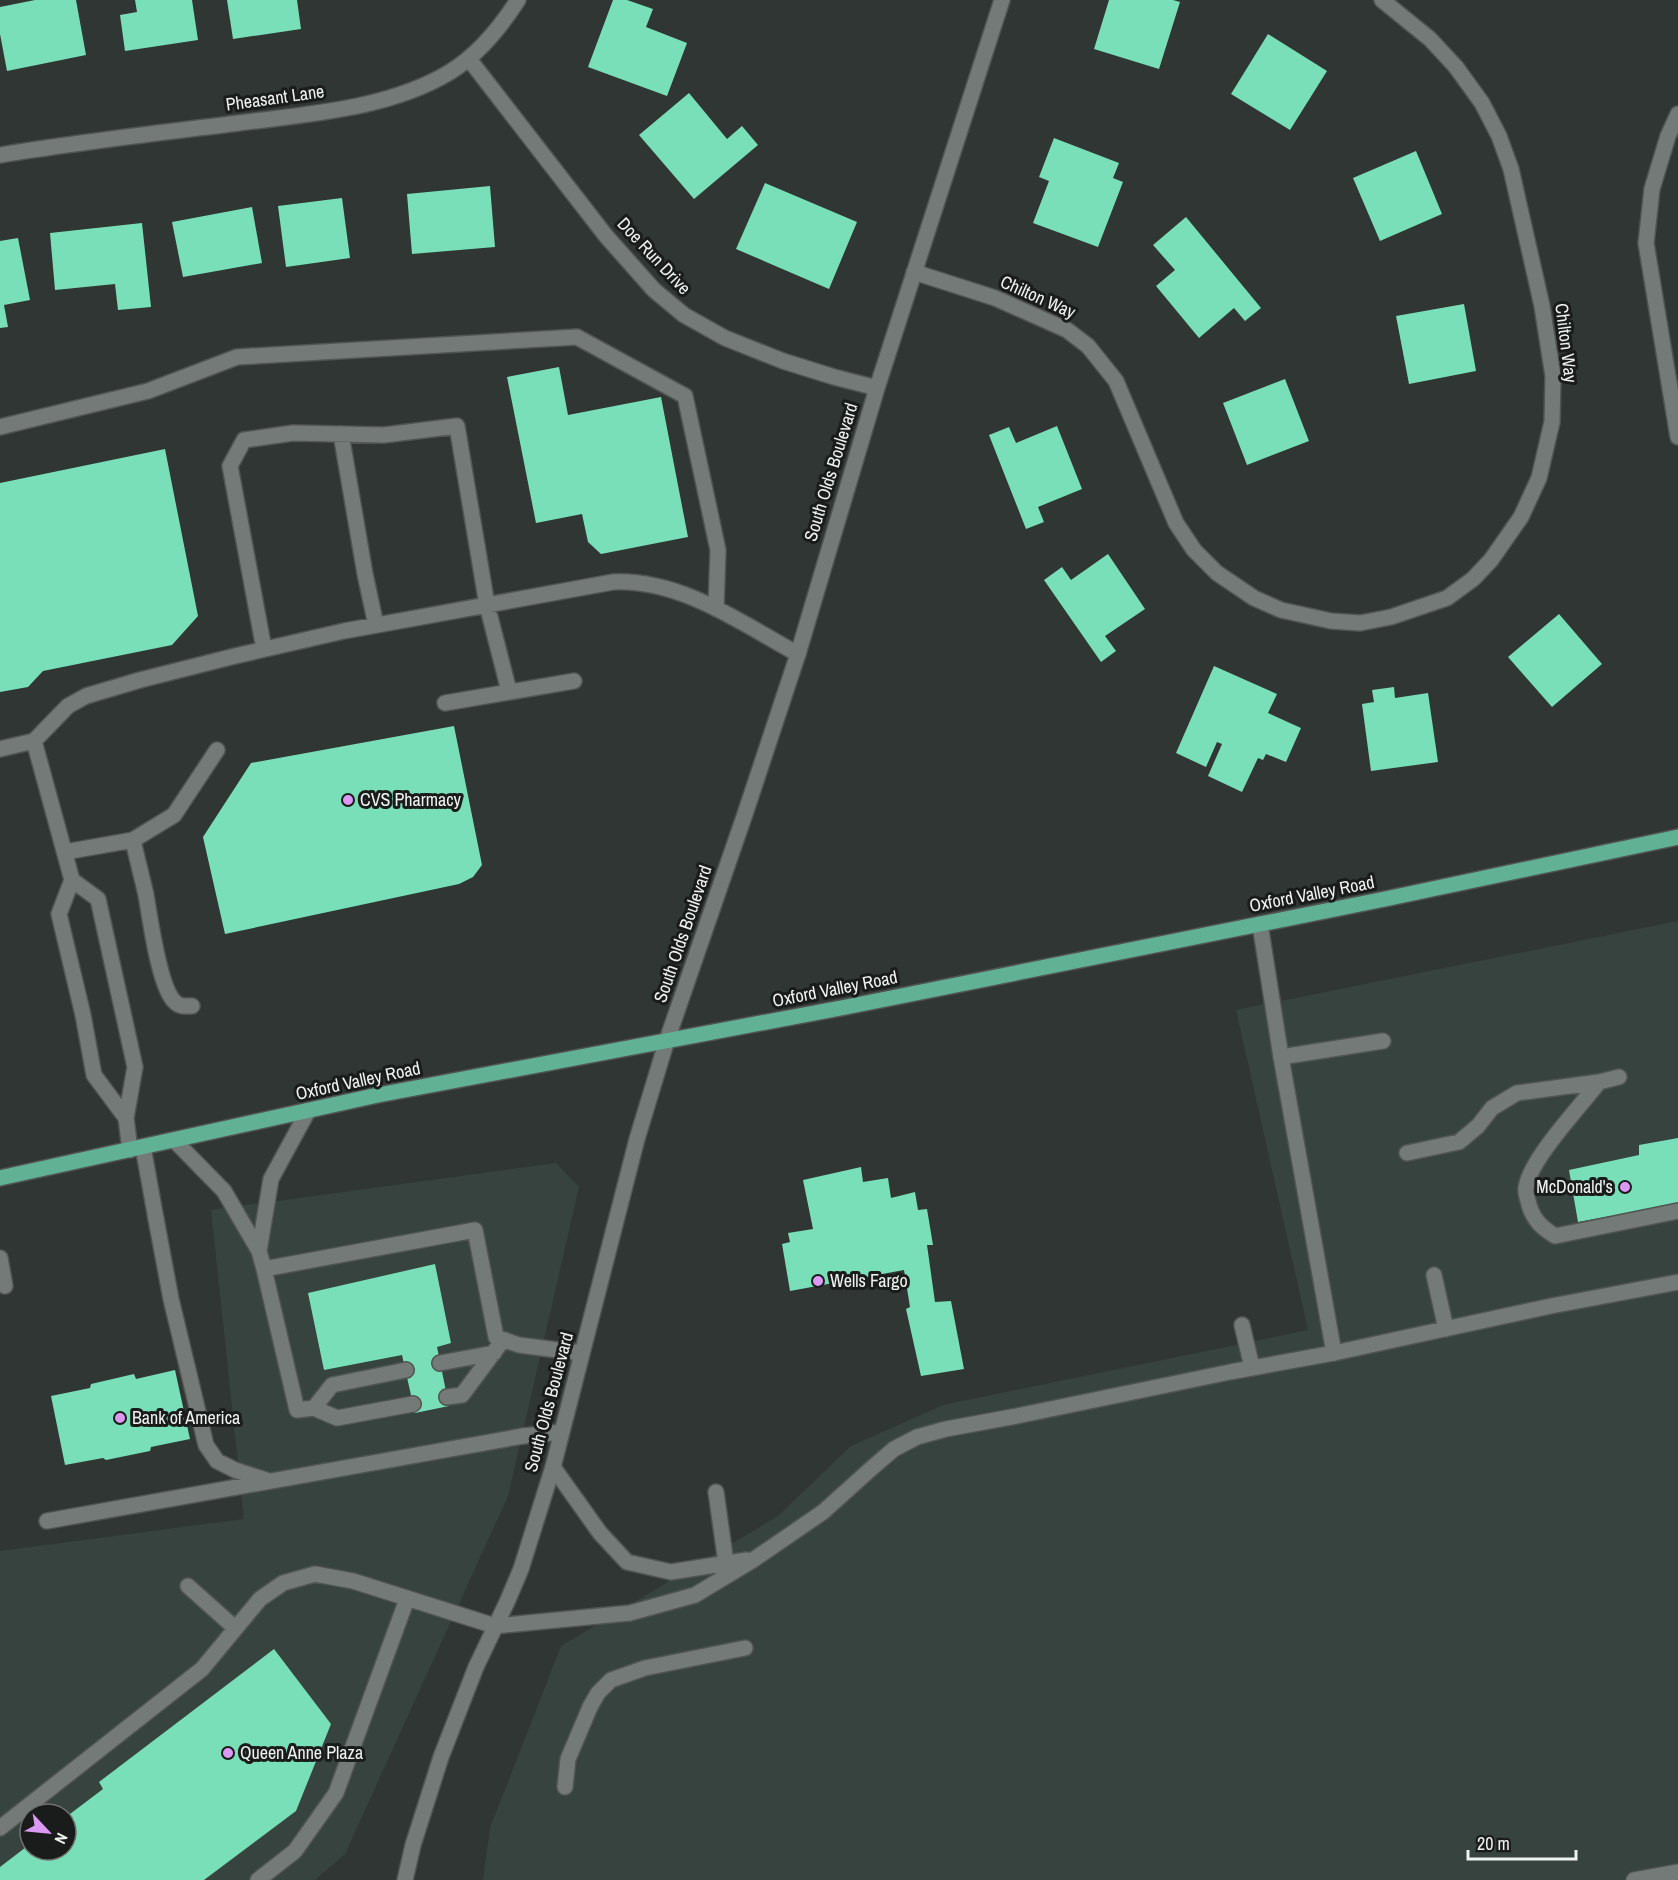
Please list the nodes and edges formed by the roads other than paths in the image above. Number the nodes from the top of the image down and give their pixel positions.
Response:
1 (518, 0) edge
2 (1002, 0) edge
3 (1382, 0) edge
4 (469, 59) junction
5 (1678, 114) edge
6 (0, 155) edge
7 (914, 272) junction
8 (877, 388) junction
9 (0, 428) edge
10 (341, 434) junction
11 (1678, 437) edge
12 (487, 605) junction
13 (716, 608) junction
14 (376, 625) junction
15 (264, 649) junction
16 (798, 654) junction
17 (574, 681) dead end
18 (509, 691) junction
19 (445, 703) dead end
20 (34, 741) junction
21 (0, 749) edge
22 (217, 750) dead end
23 (1678, 837) edge
24 (133, 840) junction
25 (65, 852) junction
26 (72, 880) junction
27 (1260, 924) junction
28 (192, 1006) dead end
29 (667, 1040) junction
30 (1383, 1041) dead end
31 (1281, 1058) junction
32 (1619, 1077) dead end
33 (1599, 1082) junction
34 (308, 1111) junction
35 (126, 1118) junction
36 (174, 1140) junction
37 (137, 1148) junction
38 (1407, 1153) dead end
39 (0, 1178) edge
40 (1678, 1211) edge
41 (259, 1251) junction
42 (0, 1258) edge
43 (264, 1269) junction
44 (1434, 1275) dead end
45 (1678, 1282) edge
46 (5, 1286) dead end
47 (1242, 1325) dead end
48 (1446, 1329) junction
49 (503, 1340) junction
50 (494, 1353) junction
51 (582, 1353) junction
52 (1334, 1353) junction
53 (440, 1363) dead end
54 (1252, 1368) junction
55 (406, 1370) dead end
56 (447, 1397) dead end
57 (412, 1404) dead end
58 (314, 1408) junction
59 (562, 1432) junction
60 (553, 1467) junction
61 (268, 1481) junction
62 (716, 1492) dead end
63 (47, 1521) dead end
64 (753, 1560) junction
65 (726, 1563) junction
66 (188, 1586) dead end
67 (407, 1599) junction
68 (495, 1626) junction
69 (235, 1628) junction
70 (745, 1648) dead end
71 (565, 1787) dead end
72 (0, 1828) edge
73 (1678, 1872) edge
74 (258, 1880) edge
75 (405, 1880) edge
76 (1634, 1880) edge

1 - 4 street, Pheasant Lane
2 - 7 street, South Olds Boulevard
3 - 7 street, Chilton Way
4 - 6 street, Pheasant Lane
4 - 8 street, Doe Run Drive
5 - 11 street
7 - 8 street, South Olds Boulevard
8 - 16 street, South Olds Boulevard
9 - 13 street
10 - 12 street
10 - 14 street
10 - 15 street
12 - 13 street
12 - 14 street
12 - 18 street
13 - 16 street
14 - 15 street
15 - 20 street
16 - 29 street, South Olds Boulevard
17 - 18 street
18 - 19 street
20 - 21 street
20 - 25 street
22 - 24 street
23 - 27 main road, Oxford Valley Road
24 - 25 street
24 - 28 street
25 - 26 street
26 - 35 street
26 - 35 street
27 - 29 main road, Oxford Valley Road
27 - 31 street
29 - 34 main road, Oxford Valley Road
29 - 51 street, South Olds Boulevard
30 - 31 street
31 - 52 street
32 - 33 street
33 - 38 street
33 - 40 street
34 - 36 main road, Oxford Valley Road
34 - 41 street
35 - 37 street
36 - 37 main road, Oxford Valley Road
36 - 41 street
37 - 39 main road, Oxford Valley Road
37 - 61 street
41 - 43 street
42 - 46 street
43 - 49 street
43 - 58 street
44 - 48 street
45 - 48 street
47 - 54 street
48 - 52 street
49 - 50 street
49 - 51 street
50 - 53 street
50 - 56 street
51 - 59 street, South Olds Boulevard
52 - 54 street
54 - 64 street
55 - 58 street
57 - 58 street
59 - 60 street, South Olds Boulevard
59 - 61 street
60 - 65 street
60 - 68 street, South Olds Boulevard
61 - 63 street
62 - 65 street
64 - 65 street
64 - 68 street
66 - 69 street
67 - 68 street
67 - 69 street
67 - 74 street
68 - 75 street, South Olds Boulevard
69 - 72 street
70 - 71 street
73 - 76 street

